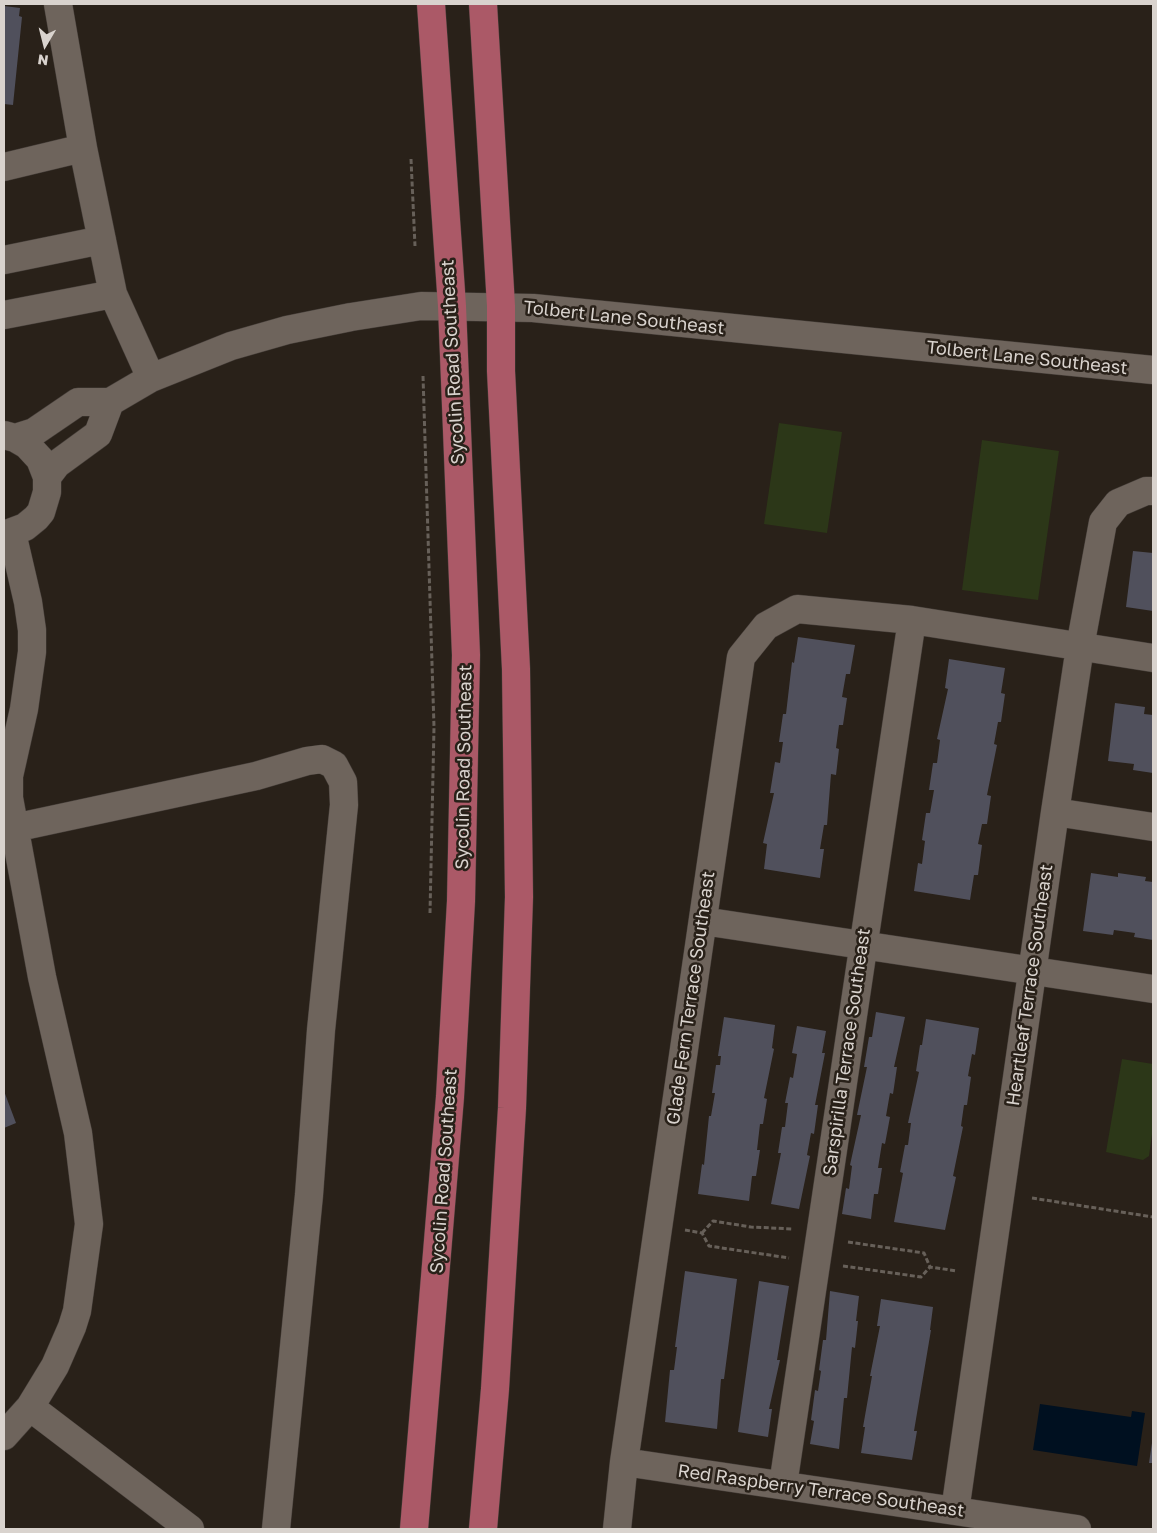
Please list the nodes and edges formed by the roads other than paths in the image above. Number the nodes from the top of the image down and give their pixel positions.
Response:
1 (58, 4) edge
2 (431, 4) edge
3 (482, 4) edge
4 (83, 148) junction
5 (4, 167) edge
6 (102, 240) junction
7 (4, 260) edge
8 (113, 294) junction
9 (452, 306) junction
10 (501, 306) junction
11 (4, 315) edge
12 (1153, 370) edge
13 (151, 378) junction
14 (110, 402) junction
15 (10, 437) edge
16 (47, 478) junction
17 (1153, 491) edge
18 (8, 534) edge
19 (912, 620) junction
20 (1080, 648) junction
21 (1153, 658) edge
22 (1055, 812) junction
23 (1153, 827) edge
24 (14, 828) junction
25 (703, 921) junction
26 (862, 945) junction
27 (1033, 970) junction
28 (1153, 989) edge
29 (30, 1407) junction
30 (4, 1436) edge
31 (624, 1462) junction
32 (783, 1485) junction
33 (955, 1511) junction
34 (190, 1529) edge
35 (276, 1529) edge
36 (414, 1529) edge
37 (483, 1529) edge
38 (617, 1529) edge
39 (1077, 1529) edge

1 - 4 street
2 - 9 main road, Sycolin Road Southeast
3 - 10 main road
4 - 5 street
4 - 6 street
6 - 7 street
6 - 8 street
8 - 11 street
8 - 13 street
9 - 10 street, Tolbert Lane Southeast
9 - 13 street, Tolbert Lane Southeast
9 - 36 main road, Sycolin Road Southeast
10 - 12 street, Tolbert Lane Southeast
10 - 37 main road
13 - 14 street, Tolbert Lane Southeast
14 - 15 street
14 - 16 street
15 - 16 street
16 - 18 street
17 - 20 street, Heartleaf Terrace Southeast
18 - 24 street
19 - 20 street, Glade Fern Terrace Southeast
19 - 25 street, Glade Fern Terrace Southeast
19 - 26 street, Sarspirilla Terrace Southeast
20 - 21 street, Glade Fern Terrace Southeast
20 - 22 street, Heartleaf Terrace Southeast
22 - 23 street
22 - 27 street, Heartleaf Terrace Southeast
24 - 29 street
24 - 35 street
25 - 26 street
25 - 31 street, Glade Fern Terrace Southeast
26 - 27 street
26 - 32 street, Sarspirilla Terrace Southeast
27 - 28 street
27 - 33 street, Heartleaf Terrace Southeast
29 - 30 street
29 - 34 street
31 - 32 street, Red Raspberry Terrace Southeast
31 - 38 street, Glade Fern Terrace Southeast
32 - 33 street, Red Raspberry Terrace Southeast
33 - 39 street, Red Raspberry Terrace Southeast

